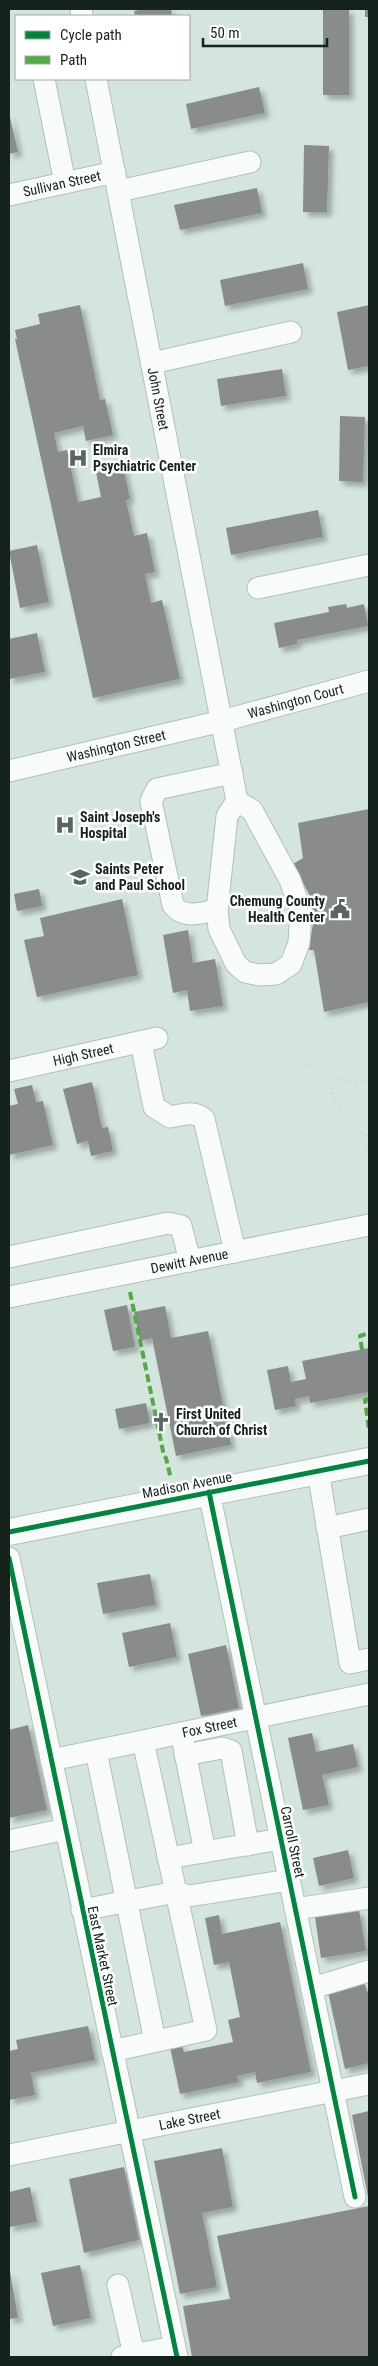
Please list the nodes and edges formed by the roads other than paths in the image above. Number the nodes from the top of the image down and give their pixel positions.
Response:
1 (44, 80) edge
2 (96, 80) edge
3 (250, 162) dead end
4 (117, 182) junction
5 (65, 183) junction
6 (9, 195) edge
7 (291, 332) dead end
8 (152, 363) junction
9 (369, 565) edge
10 (258, 588) dead end
11 (369, 681) edge
12 (222, 721) junction
13 (9, 771) edge
14 (232, 773) junction
15 (237, 801) junction
16 (217, 910) junction
17 (9, 1071) edge
18 (369, 1225) edge
19 (235, 1252) junction
20 (9, 1257) edge
21 (190, 1261) junction
22 (10, 1292) edge
23 (369, 1461) edge
24 (318, 1471) junction
25 (209, 1492) junction
26 (369, 1519) edge
27 (327, 1528) junction
28 (9, 1532) edge
29 (9, 1558) edge
30 (369, 1658) edge
31 (369, 1694) edge
32 (256, 1718) junction
33 (181, 1733) junction
34 (143, 1741) junction
35 (96, 1750) junction
36 (185, 1755) junction
37 (51, 1760) junction
38 (66, 1829) junction
39 (281, 1839) junction
40 (9, 1841) edge
41 (248, 1845) junction
42 (205, 1852) junction
43 (168, 1858) junction
44 (289, 1880) junction
45 (176, 1892) junction
46 (369, 1898) edge
47 (128, 1902) junction
48 (295, 1908) junction
49 (82, 1910) junction
50 (369, 1971) edge
51 (312, 1988) junction
52 (155, 2041) junction
53 (112, 2051) junction
54 (369, 2084) edge
55 (333, 2092) junction
56 (128, 2130) junction
57 (9, 2155) edge
58 (355, 2197) dead end
59 (118, 2285) dead end
60 (176, 2352) edge
61 (128, 2356) edge

1 - 5 street
2 - 4 street, John Street
3 - 4 street, Sullivan Street
4 - 5 street, Sullivan Street
4 - 8 street, John Street
5 - 6 street, Sullivan Street
7 - 8 street
8 - 12 street, John Street
9 - 10 street
11 - 12 street, Washington Court
12 - 13 street, Washington Street
12 - 14 street, John Street
14 - 15 street, John Street
14 - 16 street
15 - 16 street
15 - 16 street
17 - 19 street, High Street
18 - 19 street, Dewitt Avenue
19 - 21 street, Dewitt Avenue
20 - 21 street
21 - 22 street, Dewitt Avenue
23 - 24 main road, Madison Avenue
24 - 25 main road, Madison Avenue
24 - 27 street
25 - 28 main road, Madison Avenue
25 - 32 street, Carroll Street
26 - 27 street
27 - 30 street
29 - 37 street, East Market Street
31 - 32 street, Fox Street
32 - 33 street, Fox Street
32 - 39 street, Carroll Street
33 - 34 street, Fox Street
33 - 36 street
34 - 35 street, Fox Street
34 - 43 street
35 - 37 street, Fox Street
35 - 47 street
36 - 41 street
36 - 42 street
37 - 38 street, East Market Street
38 - 40 street
38 - 49 street, East Market Street
39 - 41 street
39 - 44 street, Carroll Street
41 - 42 street
42 - 43 street
43 - 45 street
44 - 45 street
44 - 48 street, Carroll Street
45 - 47 street
45 - 52 street
46 - 48 street
47 - 49 street
47 - 52 street
48 - 51 street, Carroll Street
49 - 53 street, East Market Street
50 - 51 street
51 - 55 street, Carroll Street
52 - 53 street
53 - 56 street, East Market Street
54 - 55 street, Lake Street
55 - 56 street, Lake Street
55 - 58 street, Carroll Street
56 - 57 street, Lake Street
56 - 60 street, East Market Street
59 - 61 street
60 - 61 street

